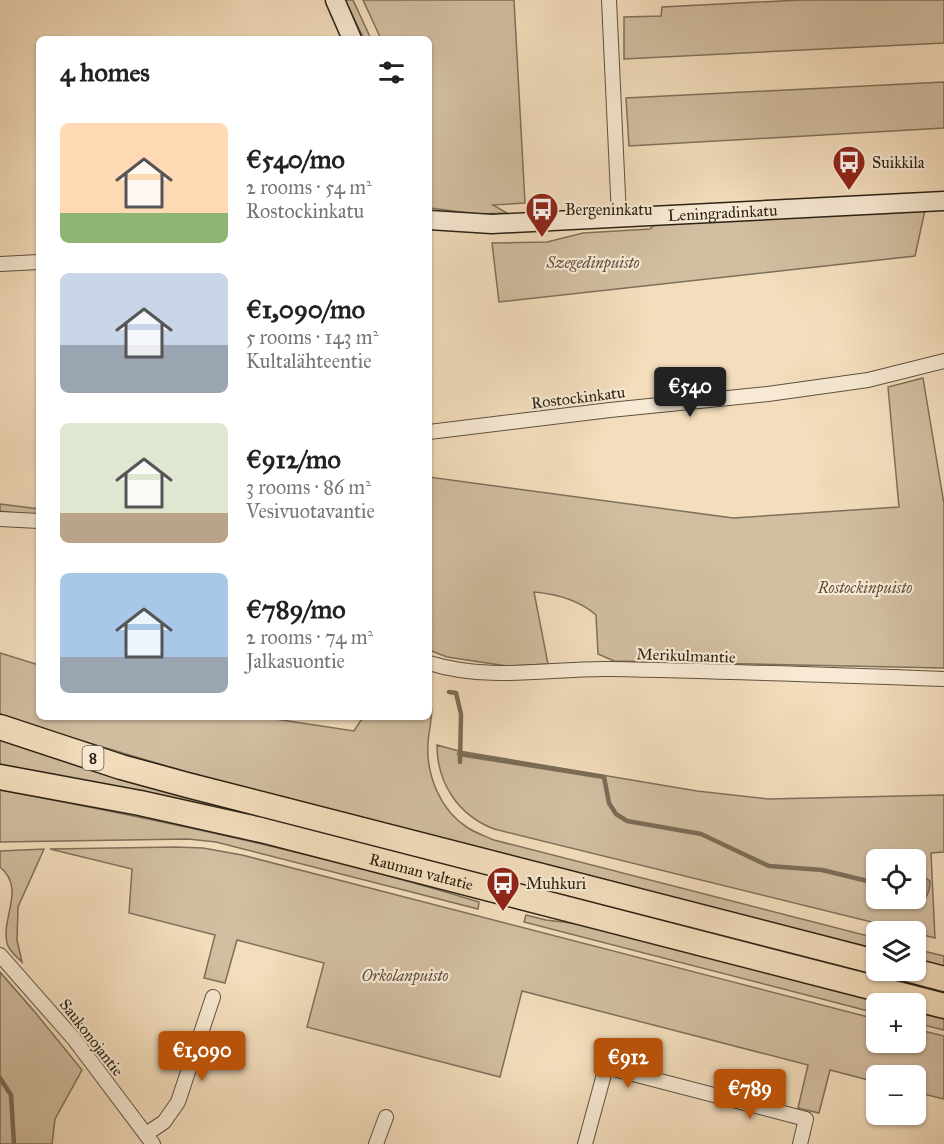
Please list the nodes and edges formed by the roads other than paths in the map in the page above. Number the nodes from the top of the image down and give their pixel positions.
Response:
1 (335, 0) edge
2 (609, 0) edge
3 (351, 36) edge
4 (944, 201) edge
5 (619, 218) junction
6 (432, 220) edge
7 (36, 262) edge
8 (0, 264) edge
9 (944, 361) edge
10 (432, 432) edge
11 (0, 519) edge
12 (36, 521) edge
13 (432, 664) edge
14 (944, 679) edge
15 (0, 727) edge
16 (0, 777) edge
17 (0, 955) edge
18 (866, 959) edge
19 (926, 974) edge
20 (944, 979) edge
21 (213, 997) dead end
22 (944, 1006) edge
23 (386, 1117) dead end
24 (150, 1139) edge
25 (376, 1144) edge
26 (585, 1144) edge
27 (800, 1144) edge

1 - 3 street
2 - 5 street
4 - 5 street, Leningradinkatu
5 - 6 street, Leningradinkatu
7 - 8 street
9 - 10 street, Rostockinkatu
11 - 12 street
13 - 14 street, Merikulmantie
15 - 18 highway, Rauman valtatie / 8
16 - 22 highway, Rauman valtatie / 8
17 - 24 street, Saukonojantie
19 - 20 highway
21 - 24 street
23 - 25 street
26 - 27 street

